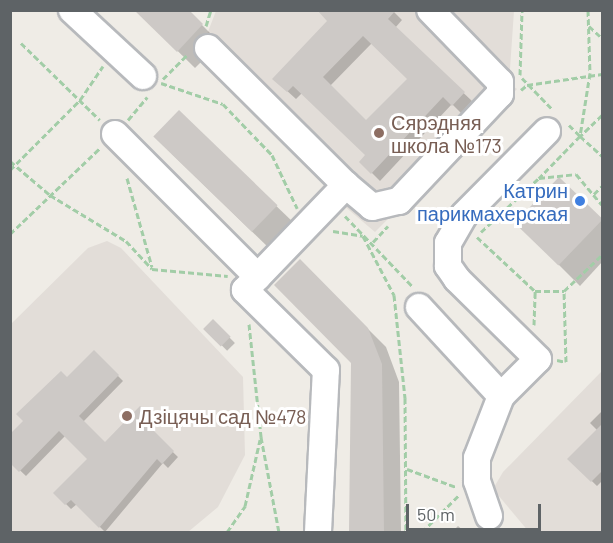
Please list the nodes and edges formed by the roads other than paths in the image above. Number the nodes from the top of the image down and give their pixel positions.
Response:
1 (72, 10) edge
2 (430, 10) edge
3 (208, 48) dead end
4 (151, 79) road end
5 (556, 122) road end
6 (115, 134) road end
7 (339, 194) junction
8 (251, 284) junction
9 (420, 302) road end
10 (501, 396) junction
11 (497, 516) edge
12 (318, 532) edge

1 - 4 lane
2 - 7 lane
3 - 7 lane
5 - 10 lane
6 - 8 lane
7 - 8 lane
8 - 12 lane
9 - 10 lane
10 - 11 lane

